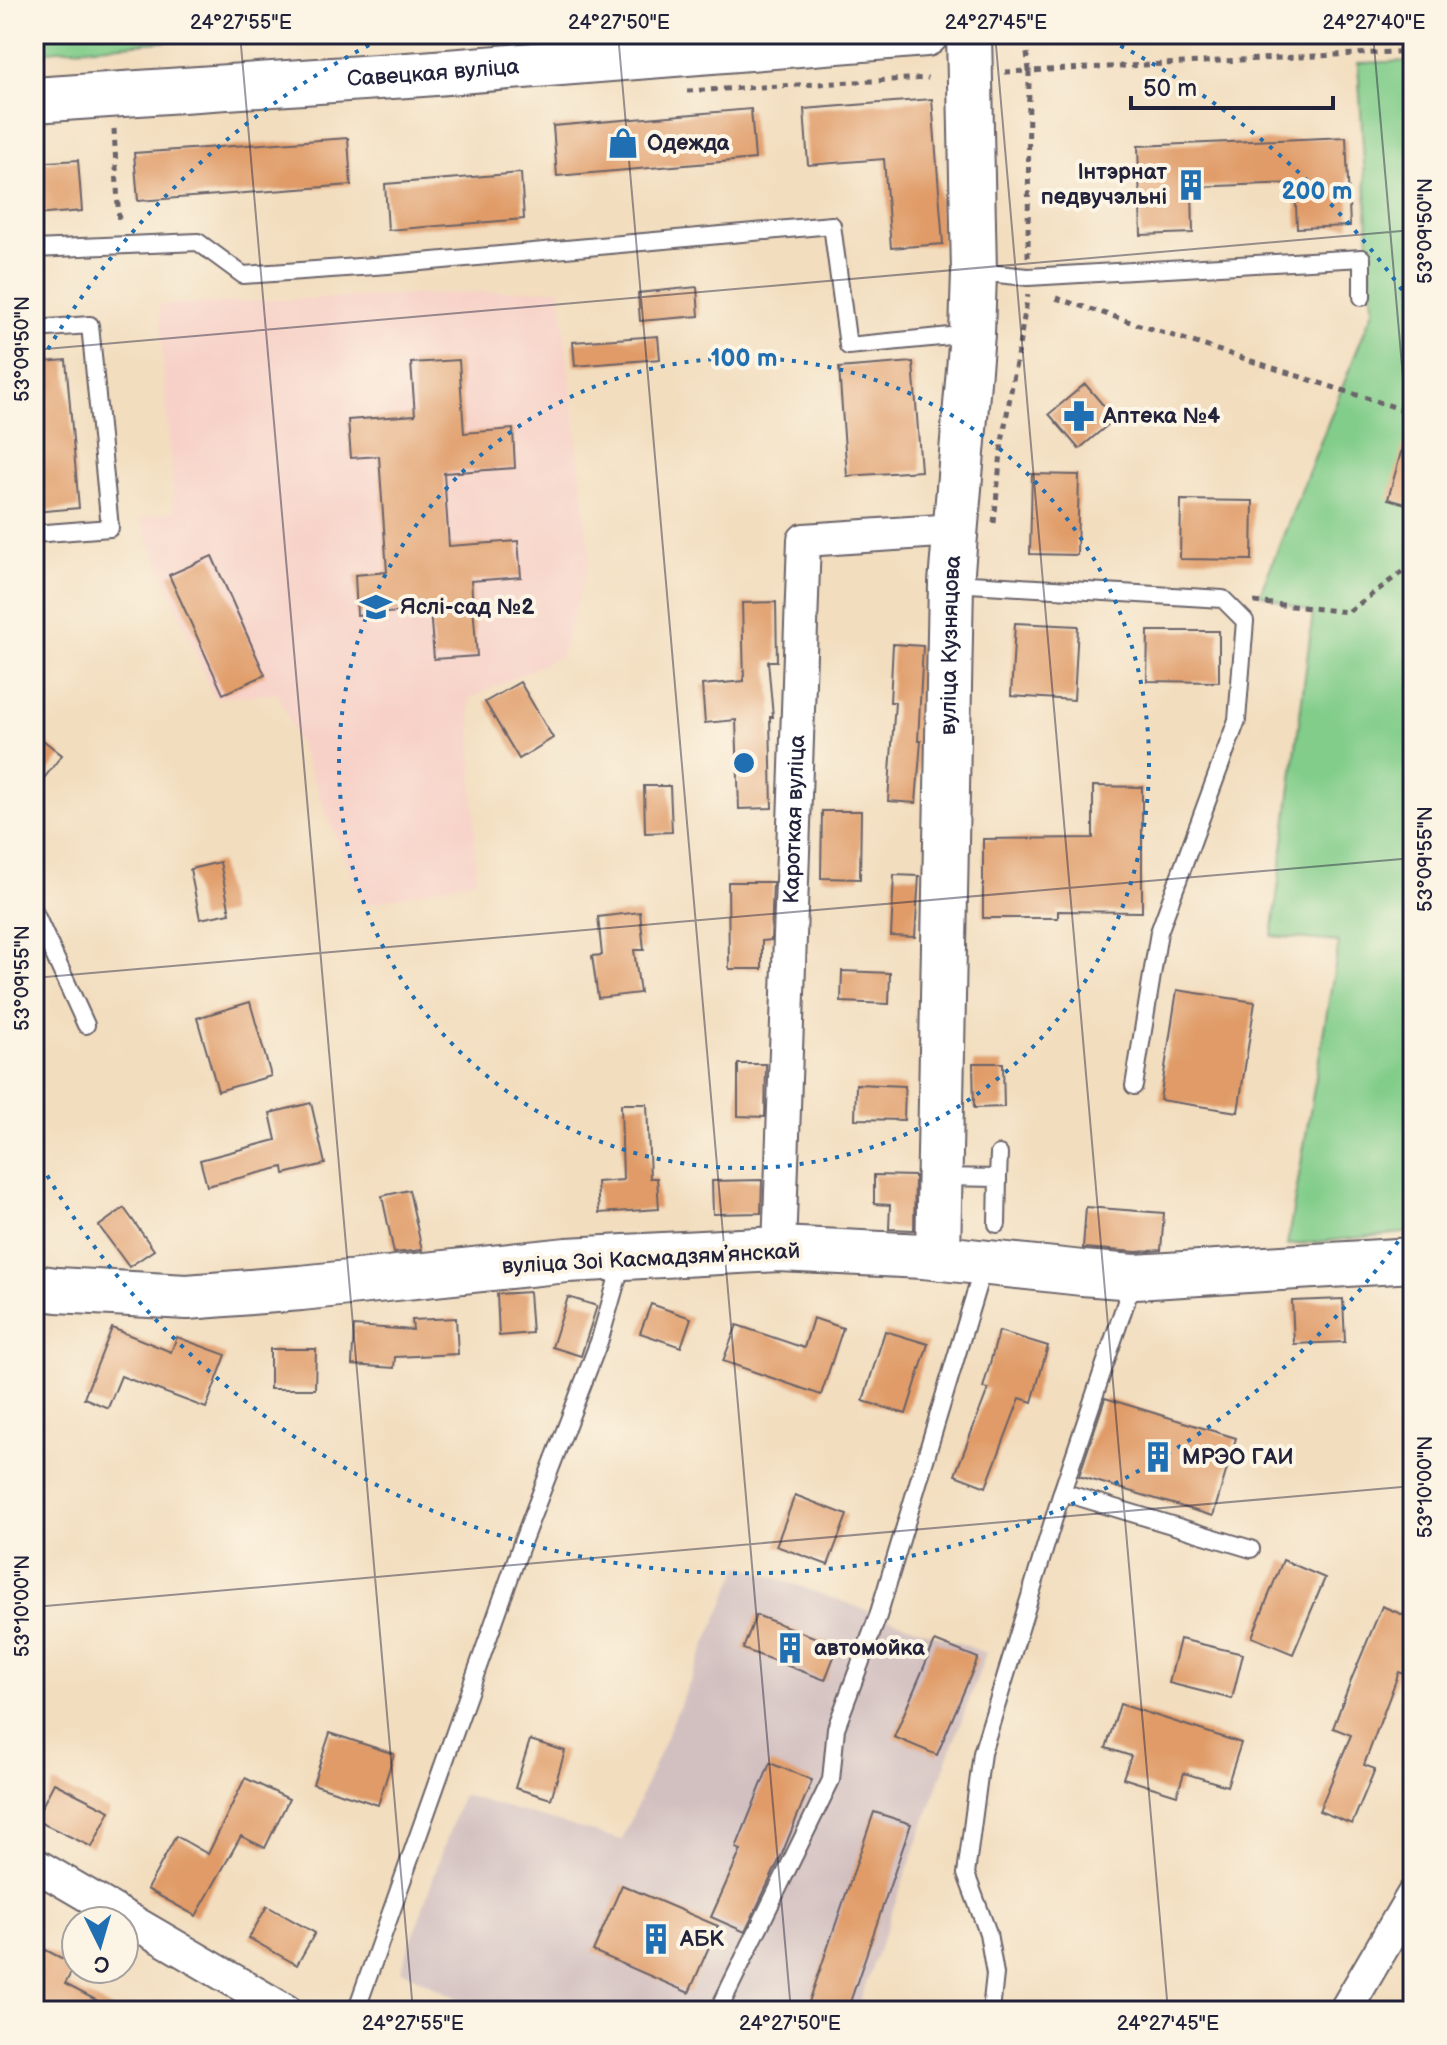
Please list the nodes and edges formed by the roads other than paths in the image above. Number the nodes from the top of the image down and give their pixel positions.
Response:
1 (926, 34) edge
2 (969, 34) edge
3 (34, 100) edge
4 (34, 249) edge
5 (974, 272) junction
6 (1362, 297) dead end
7 (34, 329) edge
8 (972, 334) junction
9 (955, 530) junction
10 (34, 534) edge
11 (951, 583) junction
12 (34, 911) edge
13 (86, 1025) dead end
14 (1134, 1086) dead end
15 (999, 1154) dead end
16 (940, 1177) junction
17 (998, 1178) junction
18 (991, 1243) junction
19 (779, 1249) junction
20 (623, 1257) junction
21 (938, 1257) junction
22 (1413, 1260) edge
23 (1135, 1277) junction
24 (34, 1287) edge
25 (1062, 1492) junction
26 (1251, 1549) dead end
27 (34, 1864) edge
28 (1413, 1895) edge
29 (286, 2011) edge
30 (356, 2011) edge
31 (718, 2011) edge
32 (991, 2011) edge
33 (1345, 2011) edge

1 - 3 street, Савецкая вуліца
2 - 5 street, вуліца Кузняцова
4 - 8 lane
5 - 6 lane
5 - 8 street, вуліца Кузняцова
7 - 10 lane
8 - 9 street, вуліца Кузняцова
9 - 11 street, вуліца Кузняцова
9 - 19 street, Кароткая вуліца
11 - 14 lane
11 - 16 street, вуліца Кузняцова
12 - 13 lane
15 - 17 lane
16 - 17 lane
16 - 21 street, вуліца Кузняцова
17 - 18 lane
18 - 21 street, вуліца Зоі Касмадзямʼянскай
18 - 23 street, вуліца Зоі Касмадзямʼянскай
18 - 31 lane
19 - 20 street, вуліца Зоі Касмадзямʼянскай
19 - 21 street, вуліца Зоі Касмадзямʼянскай
20 - 24 street, вуліца Зоі Касмадзямʼянскай
20 - 30 lane
22 - 23 street, вуліца Зоі Касмадзямʼянскай
23 - 25 lane
25 - 26 lane
25 - 32 lane
27 - 29 street
28 - 33 street

